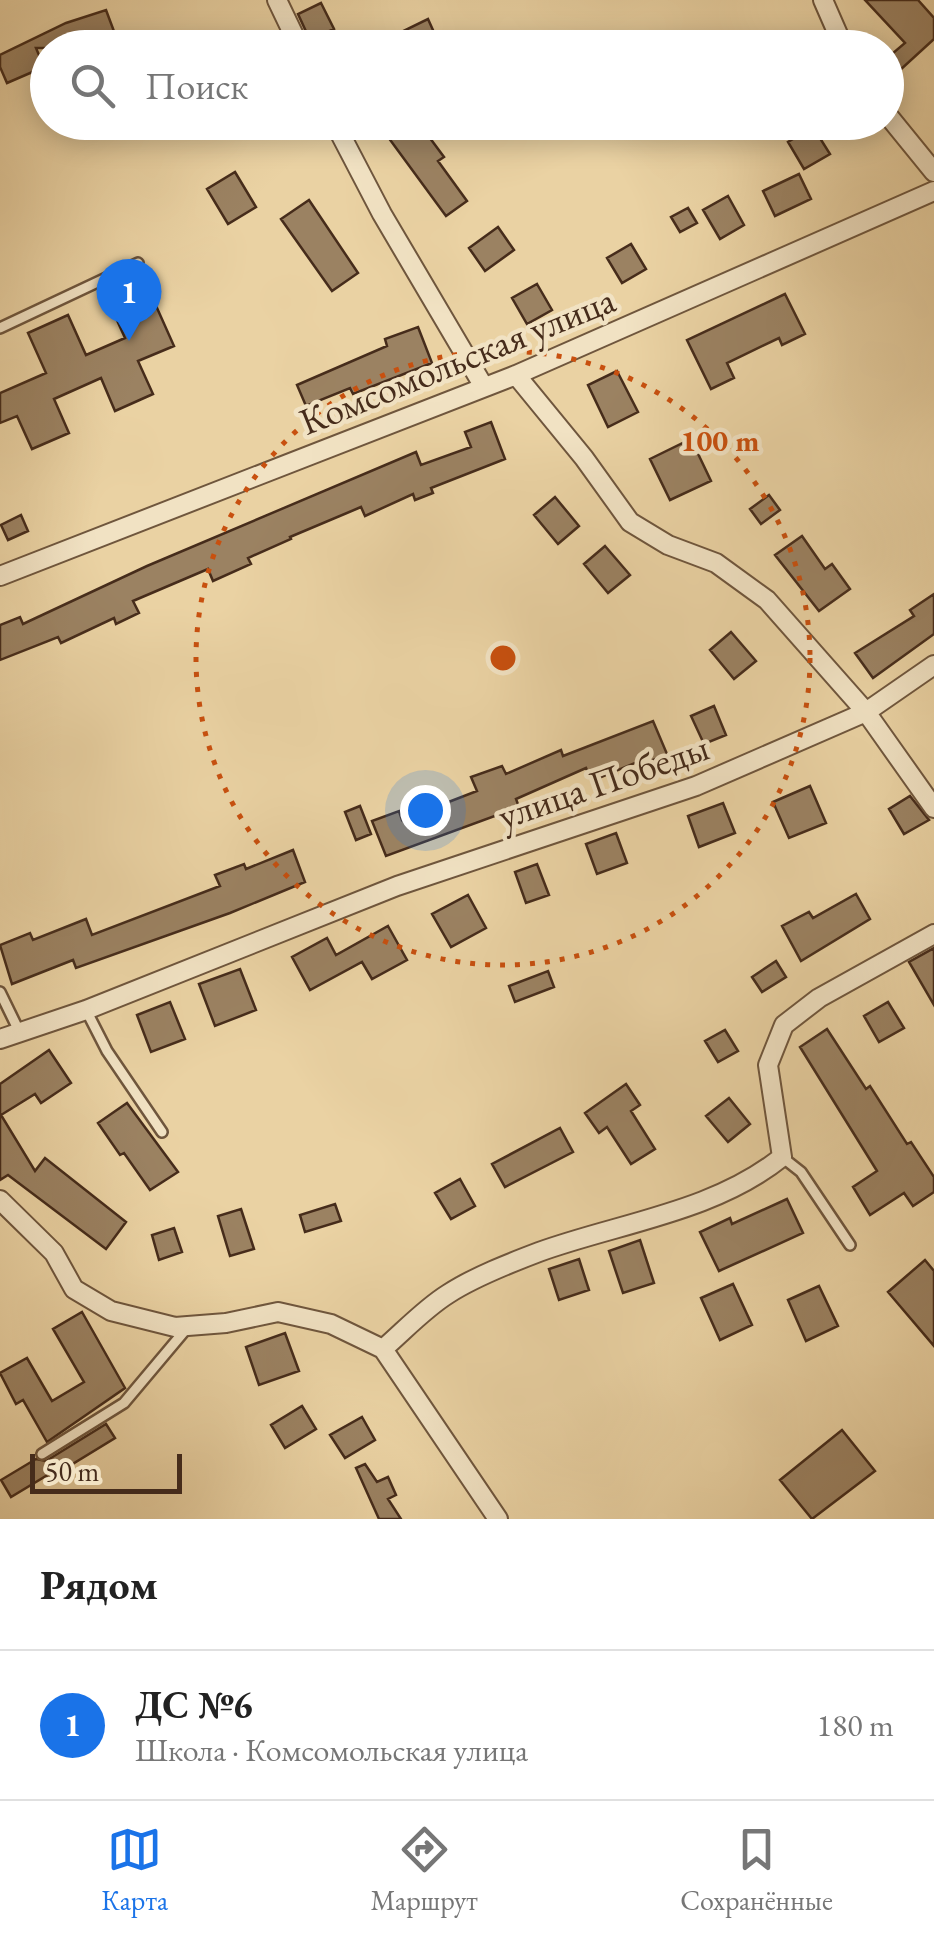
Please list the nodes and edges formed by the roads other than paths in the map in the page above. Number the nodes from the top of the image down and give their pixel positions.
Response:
1 (277, 0) edge
2 (823, 0) edge
3 (291, 30) edge
4 (836, 30) edge
5 (904, 135) edge
6 (344, 140) edge
7 (934, 172) edge
8 (934, 191) edge
9 (138, 263) dead end
10 (0, 328) edge
11 (516, 375) junction
12 (484, 387) junction
13 (2, 571) edge
14 (934, 665) edge
15 (866, 712) junction
16 (934, 808) edge
17 (934, 934) edge
18 (0, 992) edge
19 (86, 1010) junction
20 (19, 1032) junction
21 (0, 1039) edge
22 (162, 1132) dead end
23 (782, 1157) junction
24 (0, 1200) edge
25 (850, 1245) dead end
26 (188, 1326) junction
27 (382, 1349) junction
28 (42, 1454) dead end
29 (498, 1519) edge

1 - 3 street
2 - 4 street
5 - 7 street
6 - 12 street
8 - 11 street, Комсомольская улица
9 - 10 lane
11 - 12 street, Комсомольская улица
11 - 15 street
12 - 13 street, Комсомольская улица
14 - 15 street, улица Победы
15 - 16 street
15 - 19 street, улица Победы
17 - 23 street
18 - 20 lane
19 - 20 street, улица Победы
19 - 22 lane
20 - 21 street, улица Победы
23 - 25 lane
23 - 27 street
24 - 26 street
26 - 27 street
26 - 28 lane
27 - 29 street

